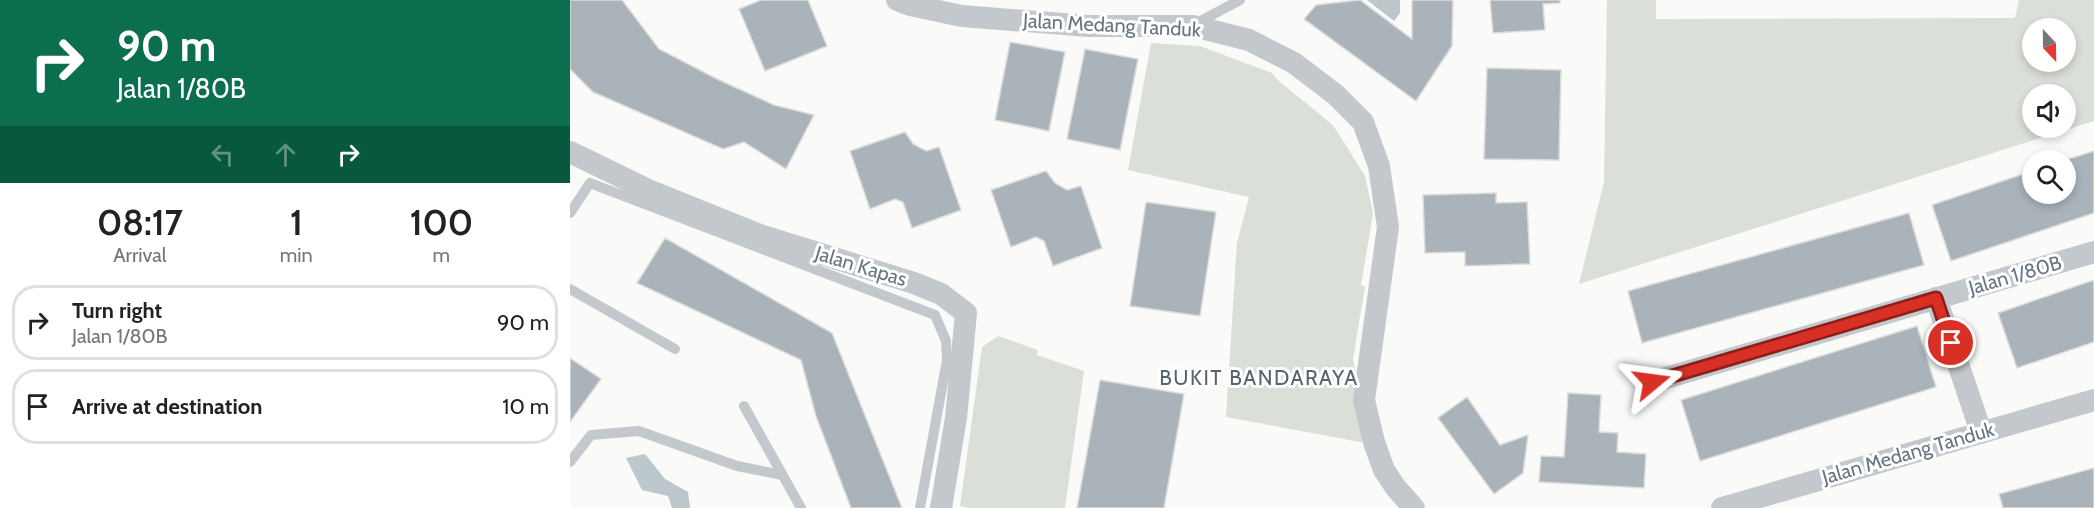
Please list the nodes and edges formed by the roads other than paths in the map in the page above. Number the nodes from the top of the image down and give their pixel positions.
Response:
1 (897, 0) edge
2 (1240, 0) edge
3 (1192, 26) junction
4 (570, 152) edge
5 (570, 213) edge
6 (2094, 252) edge
7 (570, 289) edge
8 (1936, 298) junction
9 (675, 349) dead end
10 (1652, 382) dead end
11 (2094, 400) edge
12 (744, 406) dead end
13 (1981, 432) junction
14 (570, 462) edge
15 (782, 475) junction
16 (801, 508) edge
17 (920, 508) edge
18 (941, 508) edge
19 (1414, 508) edge
20 (1722, 508) edge

1 - 3 street, Jalan Medang Tanduk
2 - 3 lane
3 - 19 street, Jalan Medang Tanduk
4 - 18 street, Jalan Kapas
5 - 17 lane
6 - 8 street, Jalan 1/80B
7 - 9 lane
8 - 10 street, Jalan 1/80B
8 - 13 street
11 - 13 street, Jalan Medang Tanduk
12 - 15 lane
13 - 20 street, Jalan Medang Tanduk
14 - 15 lane
15 - 16 lane

